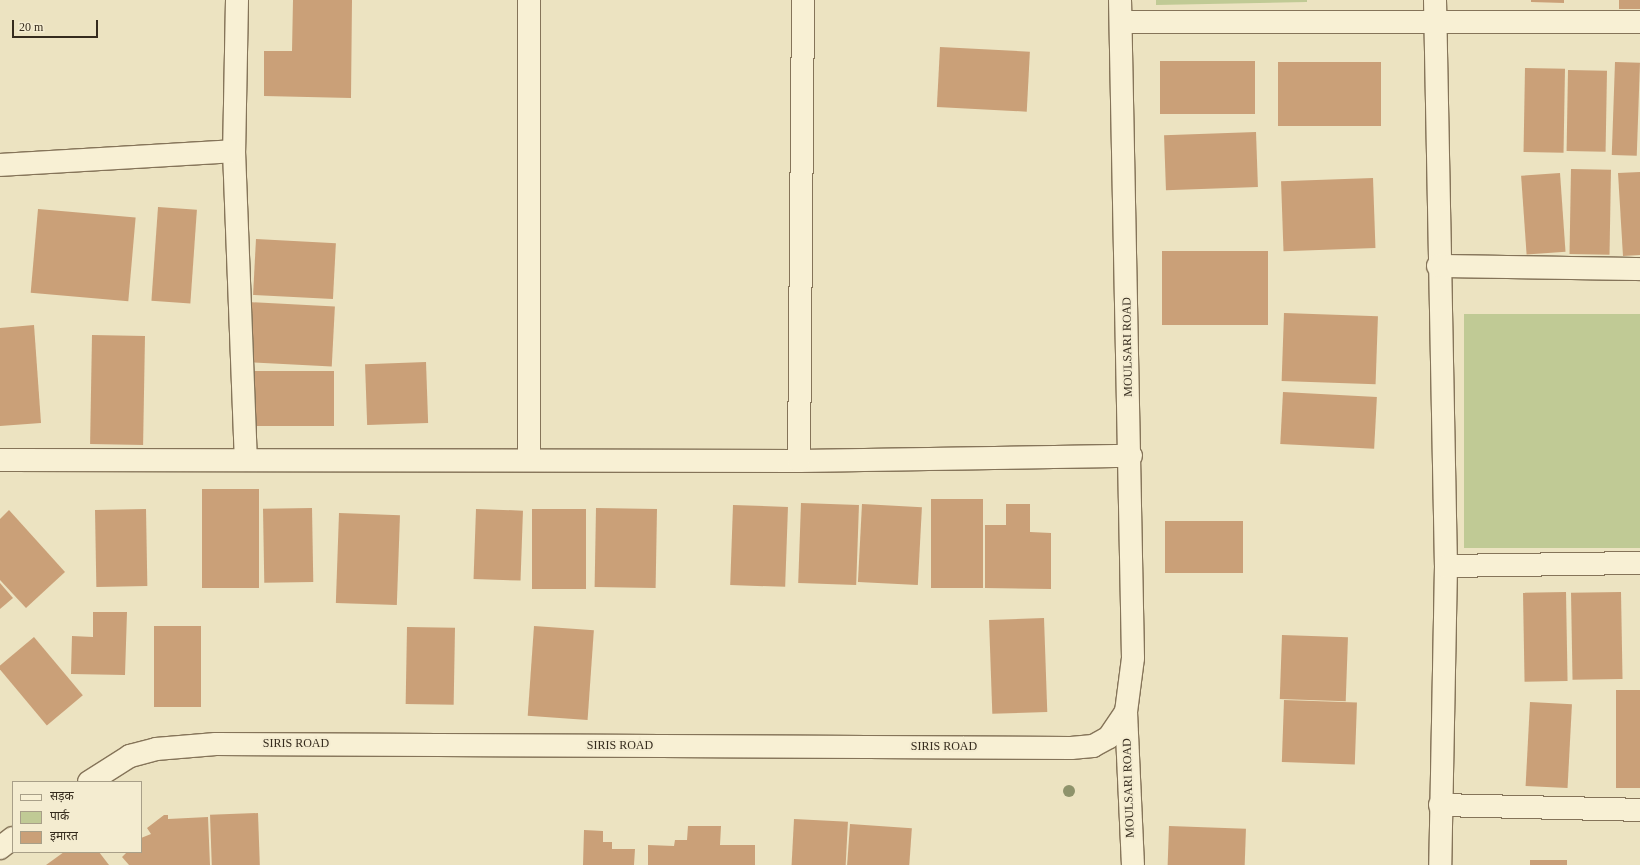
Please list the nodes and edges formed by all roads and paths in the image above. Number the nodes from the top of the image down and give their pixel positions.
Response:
1 (237, 0) edge
2 (529, 0) edge
3 (803, 0) edge
4 (1120, 0) edge
5 (1435, 0) edge
6 (1120, 22) junction
7 (1640, 22) edge
8 (1436, 23) junction
9 (234, 151) junction
10 (0, 165) edge
11 (1438, 266) junction
12 (1640, 269) edge
13 (1131, 456) junction
14 (246, 458) junction
15 (0, 460) edge
16 (529, 460) junction
17 (799, 460) junction
18 (1640, 563) edge
19 (1446, 566) junction
20 (1129, 703) junction
21 (91, 781) edge
22 (1440, 805) junction
23 (1640, 810) edge
24 (12, 839) edge
25 (0, 848) edge
26 (1133, 865) edge
27 (1440, 865) edge

1 - 9 street
2 - 16 street
3 - 17 street
4 - 6 street, MOULSARI ROAD
5 - 8 street
6 - 8 street
6 - 13 street, MOULSARI ROAD
7 - 8 street
8 - 11 street
9 - 10 street
9 - 14 street
11 - 12 street
11 - 19 street
13 - 17 street
13 - 20 street, MOULSARI ROAD
14 - 15 street
14 - 16 street
16 - 17 street
18 - 19 street
19 - 22 street
20 - 21 street, SIRIS ROAD
20 - 26 street, MOULSARI ROAD
22 - 23 street
22 - 27 street
24 - 25 street

